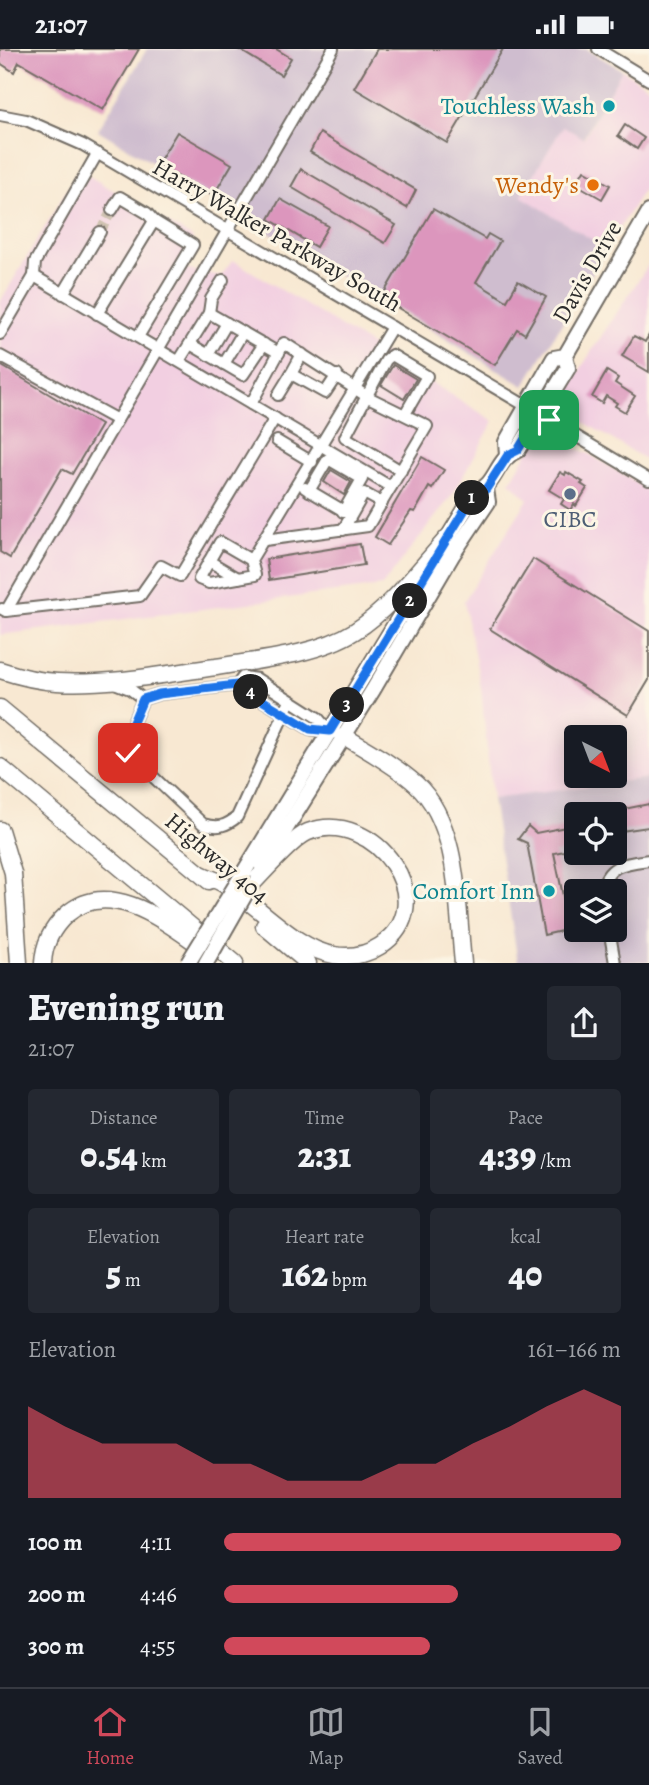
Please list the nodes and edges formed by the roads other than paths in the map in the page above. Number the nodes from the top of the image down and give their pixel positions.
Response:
1 (333, 49) edge
2 (598, 49) edge
3 (649, 80) edge
4 (0, 115) edge
5 (97, 154) junction
6 (112, 210) dead end
7 (649, 212) edge
8 (154, 221) junction
9 (226, 230) junction
10 (100, 232) tunnel mouth
11 (34, 276) junction
12 (223, 280) dead end
13 (63, 294) junction
14 (209, 313) junction
15 (97, 314) junction
16 (227, 323) junction
17 (392, 327) junction
18 (243, 332) junction
19 (0, 334) edge
20 (138, 337) junction
21 (190, 344) junction
22 (264, 344) junction
23 (159, 349) junction
24 (279, 353) junction
25 (302, 354) junction
26 (208, 355) junction
27 (0, 356) edge
28 (565, 356) junction
29 (179, 361) junction
30 (224, 364) junction
31 (291, 374) junction
32 (337, 375) junction
33 (355, 389) junction
34 (278, 395) dead end
35 (368, 397) junction
36 (251, 404) junction
37 (526, 406) junction
38 (405, 414) junction
39 (540, 414) junction
40 (275, 418) junction
41 (117, 421) junction
42 (277, 441) dead end
43 (321, 446) junction
44 (508, 455) junction
45 (312, 462) junction
46 (401, 471) junction
47 (649, 480) edge
48 (298, 484) junction
49 (391, 487) junction
50 (486, 489) junction
51 (309, 491) junction
52 (382, 503) junction
53 (347, 514) junction
54 (342, 530) junction
55 (448, 537) junction
56 (265, 540) junction
57 (251, 560) junction
58 (209, 561) junction
59 (238, 578) junction
60 (3, 609) edge
61 (0, 670) edge
62 (111, 681) junction
63 (237, 685) junction
64 (143, 699) junction
65 (290, 701) junction
66 (0, 708) edge
67 (283, 713) junction
68 (337, 734) junction
69 (0, 767) edge
70 (0, 830) edge
71 (649, 860) edge
72 (203, 875) junction
73 (247, 879) junction
74 (605, 879) edge
75 (611, 942) edge
76 (19, 963) edge
77 (43, 963) edge
78 (188, 963) edge
79 (206, 963) edge
80 (227, 963) edge
81 (234, 963) edge
82 (308, 963) edge
83 (463, 963) edge
84 (615, 963) edge

1 - 9 street
2 - 3 street
4 - 5 street, Harry Walker Parkway South
5 - 9 street, Harry Walker Parkway South
5 - 11 street
6 - 8 street
7 - 28 main road, Davis Drive
8 - 15 street
8 - 20 street
9 - 17 street, Harry Walker Parkway South
9 - 23 street
10 - 13 street
11 - 13 street
11 - 19 street
12 - 14 street
13 - 15 street
14 - 16 street
14 - 21 street
15 - 20 street
16 - 18 street
16 - 26 street
17 - 33 street
17 - 37 street, Harry Walker Parkway South
18 - 22 street
18 - 30 street
20 - 23 street
21 - 26 street
21 - 29 street
22 - 24 street
22 - 30 street
23 - 29 street
23 - 41 street
24 - 25 street
24 - 36 street
25 - 31 street
25 - 32 street
26 - 30 street
27 - 41 street
28 - 37 main road, Davis Drive
28 - 39 main road, Davis Drive
29 - 36 street
31 - 32 street
31 - 34 street
32 - 33 street
33 - 35 street
33 - 43 street
35 - 38 street
35 - 38 street
35 - 46 street
36 - 40 street
37 - 39 street, Harry Walker Parkway South
37 - 44 main road, Davis Drive
38 - 46 street
39 - 44 main road, Davis Drive
39 - 47 street, Harry Walker Parkway South
40 - 43 street
40 - 60 street
41 - 60 street
42 - 45 street
43 - 45 street
43 - 49 street
44 - 50 main road, Davis Drive
45 - 48 street
46 - 49 street
48 - 51 street
48 - 56 street
49 - 52 street
50 - 55 main road, Davis Drive
50 - 68 main road, Davis Drive
51 - 53 street
51 - 53 street
52 - 53 street
52 - 54 street
53 - 54 street
54 - 56 street
55 - 62 highway
55 - 68 main road, Davis Drive
56 - 57 street
57 - 58 street
57 - 59 street
58 - 59 street
58 - 59 street
61 - 62 highway
62 - 64 street
63 - 64 street
63 - 65 street
63 - 67 street
64 - 67 street
65 - 67 street
65 - 68 street
66 - 72 highway, Highway 404
67 - 68 street
68 - 73 main road, Davis Drive
68 - 83 highway
69 - 81 highway
70 - 76 highway
71 - 74 street
72 - 73 highway
72 - 82 highway, Highway 404
73 - 78 main road, Davis Drive, bridge
73 - 79 main road, Davis Drive, bridge
75 - 84 street
77 - 80 highway

